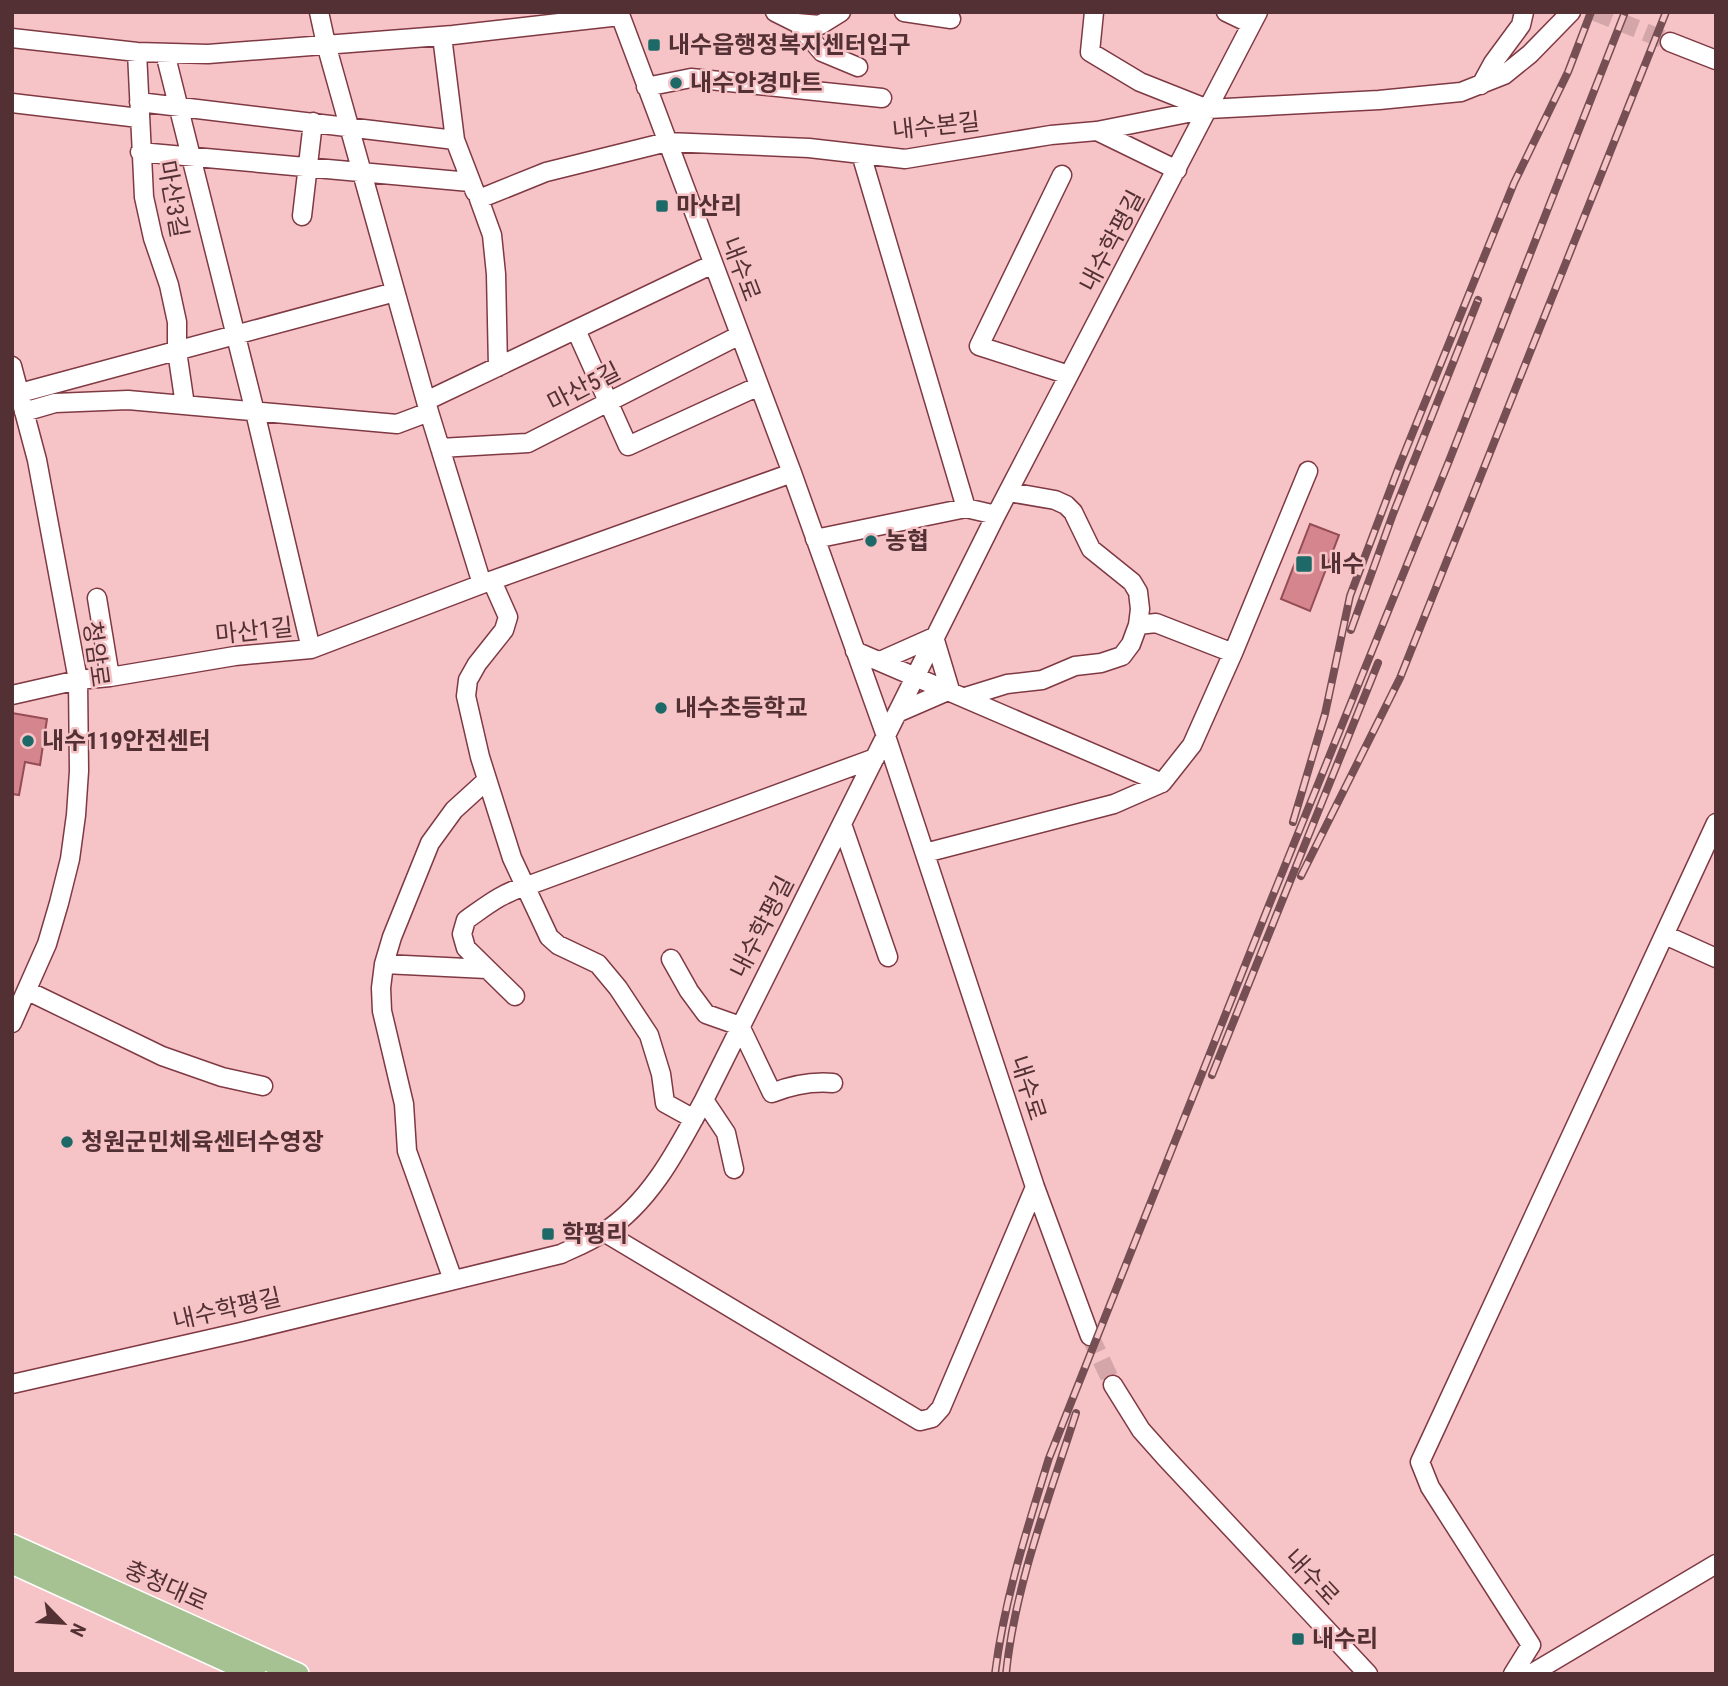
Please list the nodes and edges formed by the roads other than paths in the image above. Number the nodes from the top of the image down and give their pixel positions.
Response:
1 (319, 12) edge
2 (775, 12) edge
3 (841, 12) edge
4 (904, 12) edge
5 (1094, 12) edge
6 (1226, 12) edge
7 (1524, 12) edge
8 (1571, 12) edge
9 (619, 14) edge
10 (1255, 18) edge
11 (951, 19) dead end
12 (797, 23) junction
13 (442, 36) junction
14 (12, 38) edge
15 (1670, 41) tunnel mouth
16 (326, 44) junction
17 (137, 52) junction
18 (164, 53) junction
19 (1716, 60) edge
20 (858, 67) dead end
21 (1481, 85) junction
22 (646, 87) junction
23 (882, 97) dead end
24 (12, 103) edge
25 (177, 106) junction
26 (1208, 109) junction
27 (139, 110) junction
28 (313, 122) junction
29 (349, 126) junction
30 (1097, 131) junction
31 (455, 141) junction
32 (667, 142) junction
33 (140, 152) junction
34 (861, 154) junction
35 (189, 157) junction
36 (308, 169) junction
37 (1177, 170) junction
38 (362, 174) junction
39 (1062, 175) dead end
40 (470, 182) junction
41 (479, 199) junction
42 (302, 216) dead end
43 (713, 264) junction
44 (395, 292) junction
45 (576, 330) junction
46 (740, 335) junction
47 (234, 336) junction
48 (177, 351) junction
49 (498, 367) junction
50 (1069, 375) junction
51 (15, 379) edge
52 (759, 386) junction
53 (608, 402) junction
54 (185, 405) junction
55 (428, 407) junction
56 (24, 412) junction
57 (254, 412) junction
58 (440, 448) junction
59 (1308, 471) dead end
60 (792, 473) junction
61 (1009, 492) junction
62 (966, 508) junction
63 (996, 515) junction
64 (815, 539) junction
65 (487, 582) junction
66 (97, 598) dead end
67 (1138, 625) junction
68 (934, 637) junction
69 (311, 649) junction
70 (855, 651) junction
71 (1233, 653) junction
72 (880, 661) junction
73 (915, 675) junction
74 (110, 677) junction
75 (78, 680) junction
76 (957, 694) junction
77 (12, 695) edge
78 (897, 713) junction
79 (886, 736) junction
80 (875, 758) junction
81 (487, 780) junction
82 (1162, 783) junction
83 (1716, 823) edge
84 (842, 824) junction
85 (925, 853) junction
86 (527, 886) junction
87 (1665, 935) junction
88 (888, 957) dead end
89 (1716, 958) edge
90 (671, 959) dead end
91 (384, 964) junction
92 (487, 969) junction
93 (28, 991) junction
94 (515, 996) dead end
95 (12, 1023) edge
96 (740, 1026) junction
97 (833, 1083) dead end
98 (263, 1086) dead end
99 (704, 1100) junction
100 (694, 1119) junction
101 (734, 1169) dead end
102 (1035, 1187) junction
103 (604, 1232) junction
104 (453, 1280) junction
105 (1090, 1336) tunnel mouth
106 (12, 1384) edge
107 (1114, 1385) tunnel mouth
108 (12, 1545) edge
109 (12, 1563) edge
110 (1716, 1564) edge
111 (255, 1674) edge
112 (298, 1674) edge
113 (1368, 1674) edge
114 (1513, 1674) edge
115 (1531, 1674) edge

1 - 16 street
2 - 12 street
3 - 12 street
4 - 11 street
5 - 26 street, 내수본길
6 - 10 street
7 - 21 street
8 - 21 street, 내수본길
9 - 13 street
9 - 22 street, 내수로
10 - 26 street, 내수학평길
12 - 20 street
13 - 16 street
13 - 31 street
14 - 17 street
15 - 19 street
16 - 18 street
16 - 29 street
17 - 18 street
17 - 27 street, 마산3길
18 - 25 street, 마산3길
21 - 26 street, 내수본길
22 - 23 street, 내수본길
22 - 32 street, 내수로
24 - 27 street
25 - 27 street
25 - 28 street
25 - 35 street, 마산3길
26 - 30 street, 내수본길
26 - 37 street, 내수학평길
27 - 33 street, 마산3길
28 - 29 street
28 - 36 street
29 - 31 street
29 - 38 street
30 - 34 street, 내수본길
30 - 37 street
31 - 40 street
32 - 34 street, 내수본길
32 - 41 street
32 - 43 street, 내수로
33 - 35 street
33 - 48 street, 마산3길
34 - 62 street
35 - 36 street
35 - 47 street, 마산3길
36 - 38 street
36 - 42 street
37 - 50 street, 내수학평길
38 - 40 street
38 - 44 street
39 - 50 street
40 - 41 street
41 - 49 street
43 - 45 street
43 - 46 street, 내수로
44 - 47 street
44 - 55 street
45 - 49 street
45 - 53 street
46 - 52 street, 내수로
46 - 53 street, 마산5길
47 - 48 street
47 - 57 street, 마산3길
48 - 51 street
48 - 54 street, 마산3길
49 - 55 street
50 - 61 street, 내수학평길
51 - 56 street, 청암로
52 - 53 street
52 - 60 street, 내수로
53 - 58 street, 마산5길
54 - 56 street
54 - 57 street
55 - 57 street
55 - 58 street
56 - 75 street, 청암로
57 - 69 street, 마산3길
58 - 65 street
59 - 71 street
60 - 64 street, 내수로
60 - 65 street, 마산1길
61 - 63 street, 내수학평길
61 - 67 street
62 - 63 street
62 - 64 street
63 - 68 street, 내수학평길
64 - 70 street, 내수로
65 - 69 street, 마산1길
65 - 81 street
66 - 74 street
67 - 71 street
67 - 76 street
68 - 72 street
68 - 73 street, 내수학평길
68 - 76 street
69 - 74 street, 마산1길
70 - 72 street
70 - 79 street, 내수로
71 - 82 street
72 - 73 street
73 - 76 street
73 - 78 street, 내수학평길
74 - 75 street, 마산1길
75 - 77 street, 마산1길
75 - 93 street, 청암로
76 - 78 street
76 - 82 street
78 - 79 street, 내수학평길
79 - 80 street, 내수학평길
79 - 85 street, 내수로
80 - 84 street, 내수학평길
80 - 86 street
81 - 86 street
81 - 91 street
82 - 85 street
83 - 87 street
84 - 88 street
84 - 96 street, 내수학평길
85 - 102 street, 내수로
86 - 92 street
86 - 100 street
87 - 89 street
87 - 114 street
90 - 96 street
91 - 92 street
91 - 104 street
92 - 94 street
93 - 95 street, 청암로
93 - 98 street
96 - 97 street
96 - 99 street, 내수학평길
99 - 100 street, 내수학평길
99 - 101 street
100 - 103 street, 내수학평길
102 - 103 street
102 - 105 street, 내수로
103 - 104 street, 내수학평길
104 - 106 street, 내수학평길
107 - 113 street, 내수로
108 - 112 main road, 충청대로
109 - 111 main road, 충청대로
110 - 115 street

